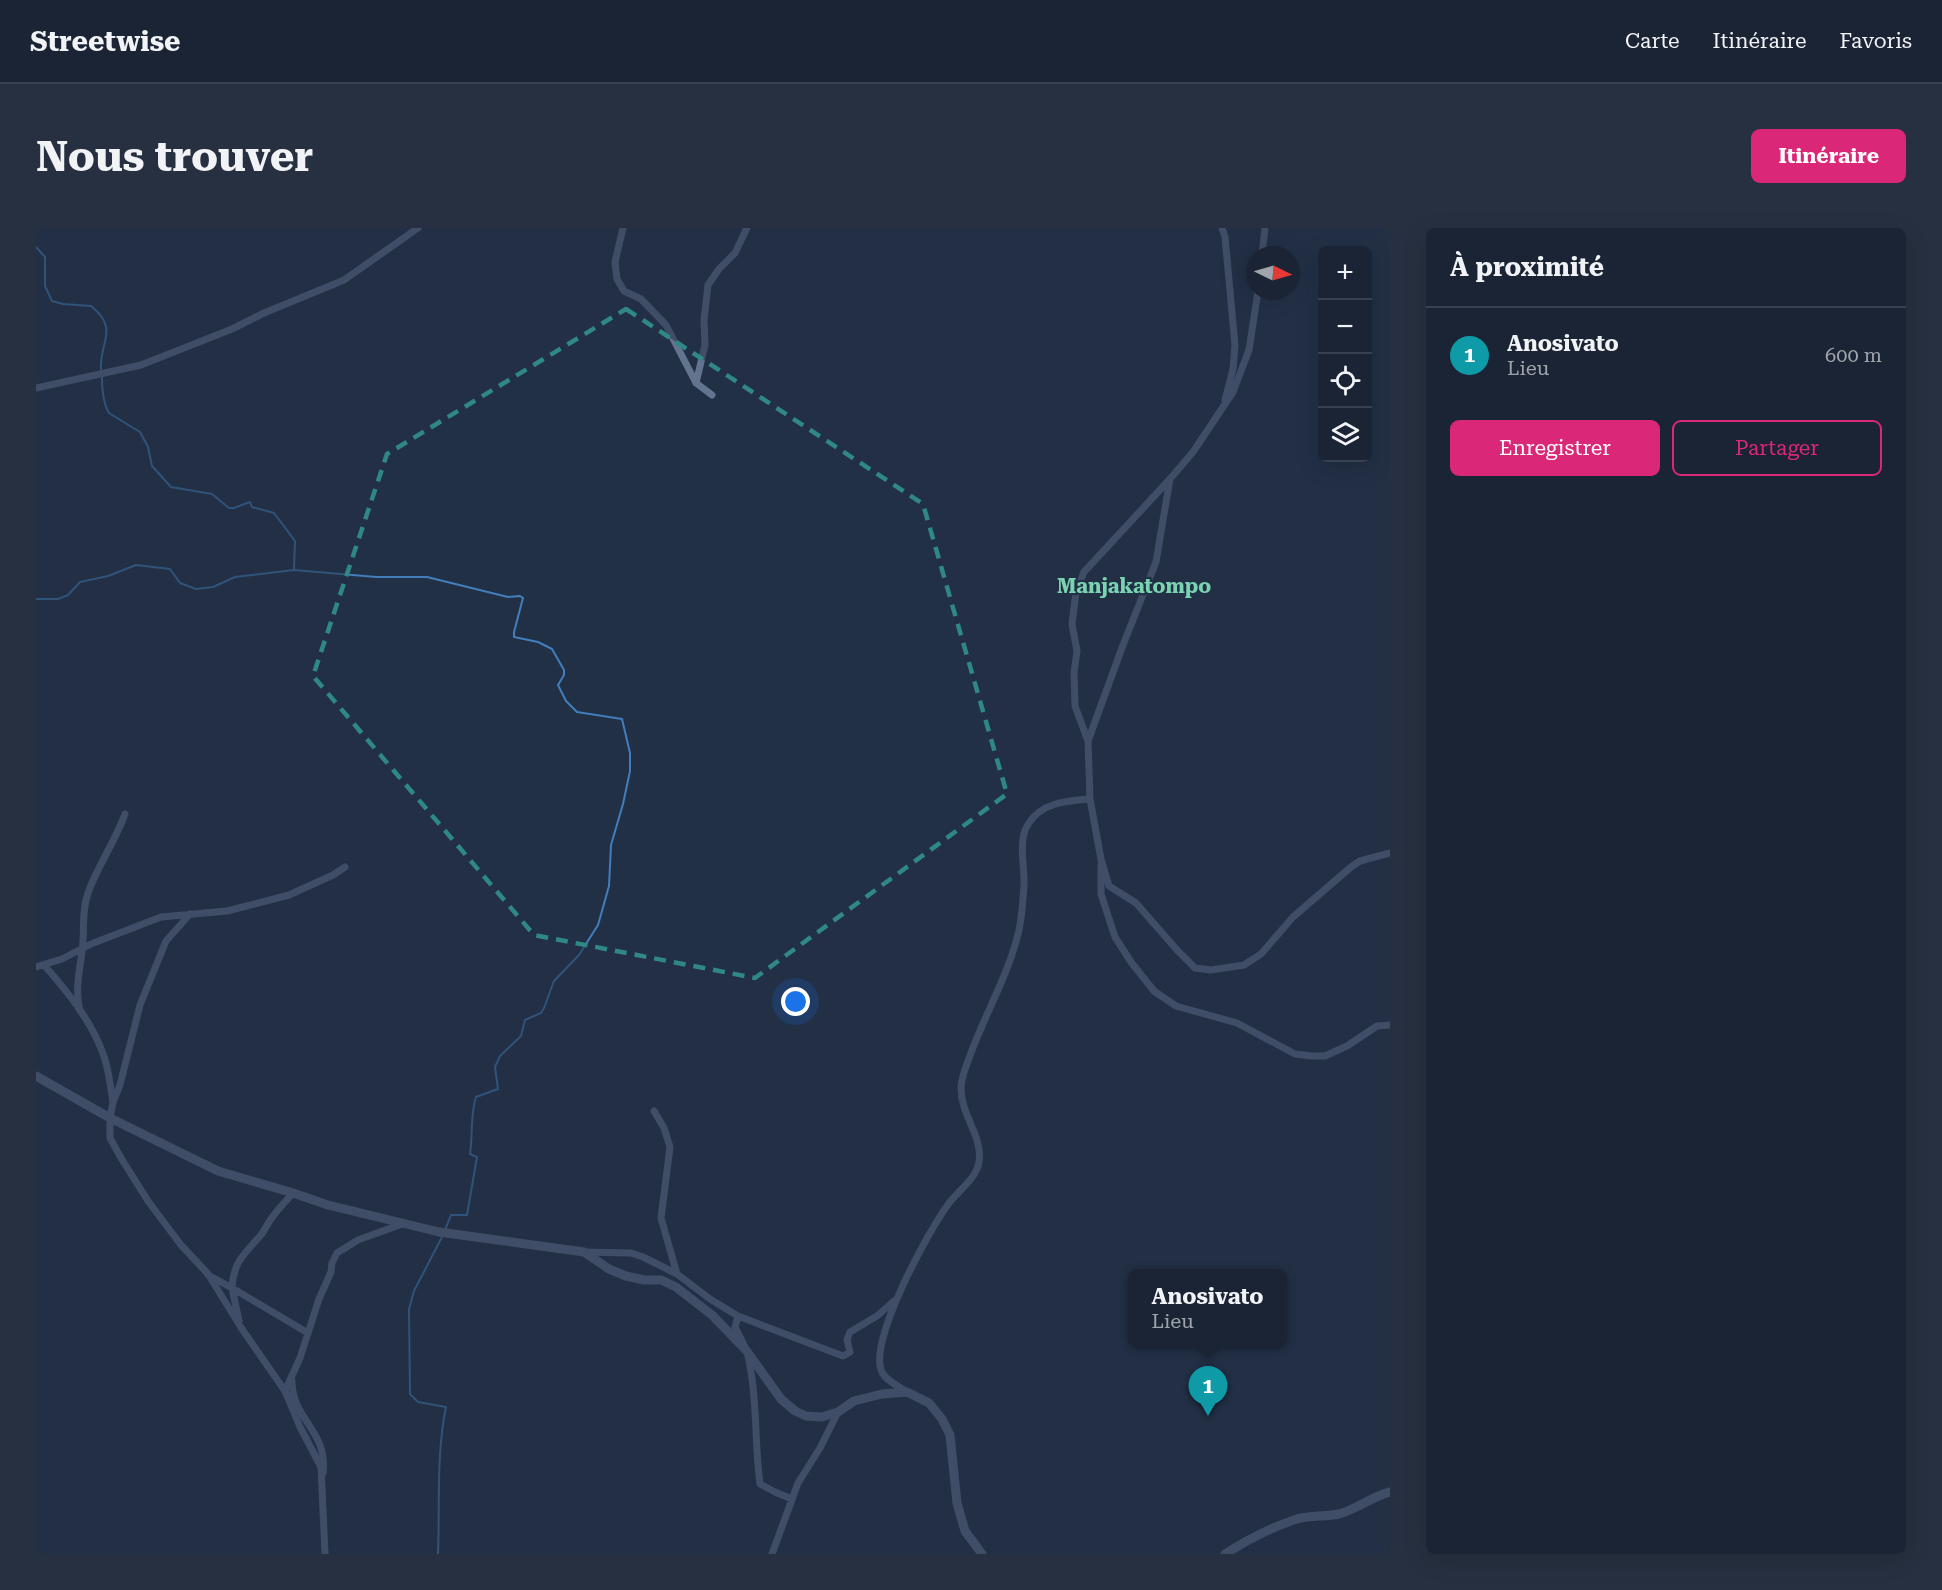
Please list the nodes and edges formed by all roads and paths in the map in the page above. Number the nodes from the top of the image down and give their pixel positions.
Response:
1 (418, 228) edge
2 (623, 228) edge
3 (747, 228) edge
4 (1222, 228) edge
5 (1265, 228) edge
6 (1263, 246) edge
7 (1257, 300) edge
8 (696, 383) junction
9 (36, 388) edge
10 (712, 395) dead end
11 (1225, 404) junction
12 (1170, 478) junction
13 (1088, 741) junction
14 (1090, 799) junction
15 (125, 814) dead end
16 (1390, 853) edge
17 (1101, 859) junction
18 (345, 867) dead end
19 (190, 915) junction
20 (82, 948) junction
21 (40, 966) edge
22 (80, 1011) junction
23 (1390, 1025) edge
24 (36, 1076) edge
25 (113, 1102) junction
26 (654, 1111) dead end
27 (110, 1118) junction
28 (293, 1193) junction
29 (402, 1224) junction
30 (584, 1252) junction
31 (207, 1274) junction
32 (677, 1274) junction
33 (232, 1288) junction
34 (896, 1300) junction
35 (738, 1316) junction
36 (240, 1327) junction
37 (308, 1333) junction
38 (746, 1350) junction
39 (292, 1378) junction
40 (285, 1391) junction
41 (907, 1392) junction
42 (838, 1412) junction
43 (322, 1484) junction
44 (1390, 1492) edge
45 (792, 1499) junction
46 (325, 1554) edge
47 (772, 1554) edge
48 (982, 1554) edge
49 (1225, 1554) edge

1 - 9 street
2 - 8 street
3 - 8 street
4 - 11 street
5 - 6 street
7 - 11 street
8 - 10 street
11 - 12 street
12 - 13 street
12 - 13 street
13 - 14 street
14 - 17 street
14 - 34 street
15 - 20 street
16 - 17 street
17 - 23 street
18 - 19 street
19 - 20 street
19 - 25 street
20 - 21 street
20 - 22 street
21 - 22 street
22 - 25 street
24 - 27 street
25 - 27 street
26 - 32 street
27 - 28 street
27 - 31 street
28 - 29 street
28 - 33 street
29 - 30 street
29 - 37 street
30 - 32 street
30 - 38 street
31 - 33 street
31 - 36 street
32 - 35 street
33 - 36 street
33 - 37 street
34 - 35 street
34 - 41 street
35 - 38 street
36 - 40 street
37 - 39 street
38 - 42 street
38 - 45 street
39 - 40 street
39 - 43 street
40 - 43 street
41 - 42 street
41 - 48 street
42 - 45 street
43 - 46 street
44 - 49 street
45 - 47 street

